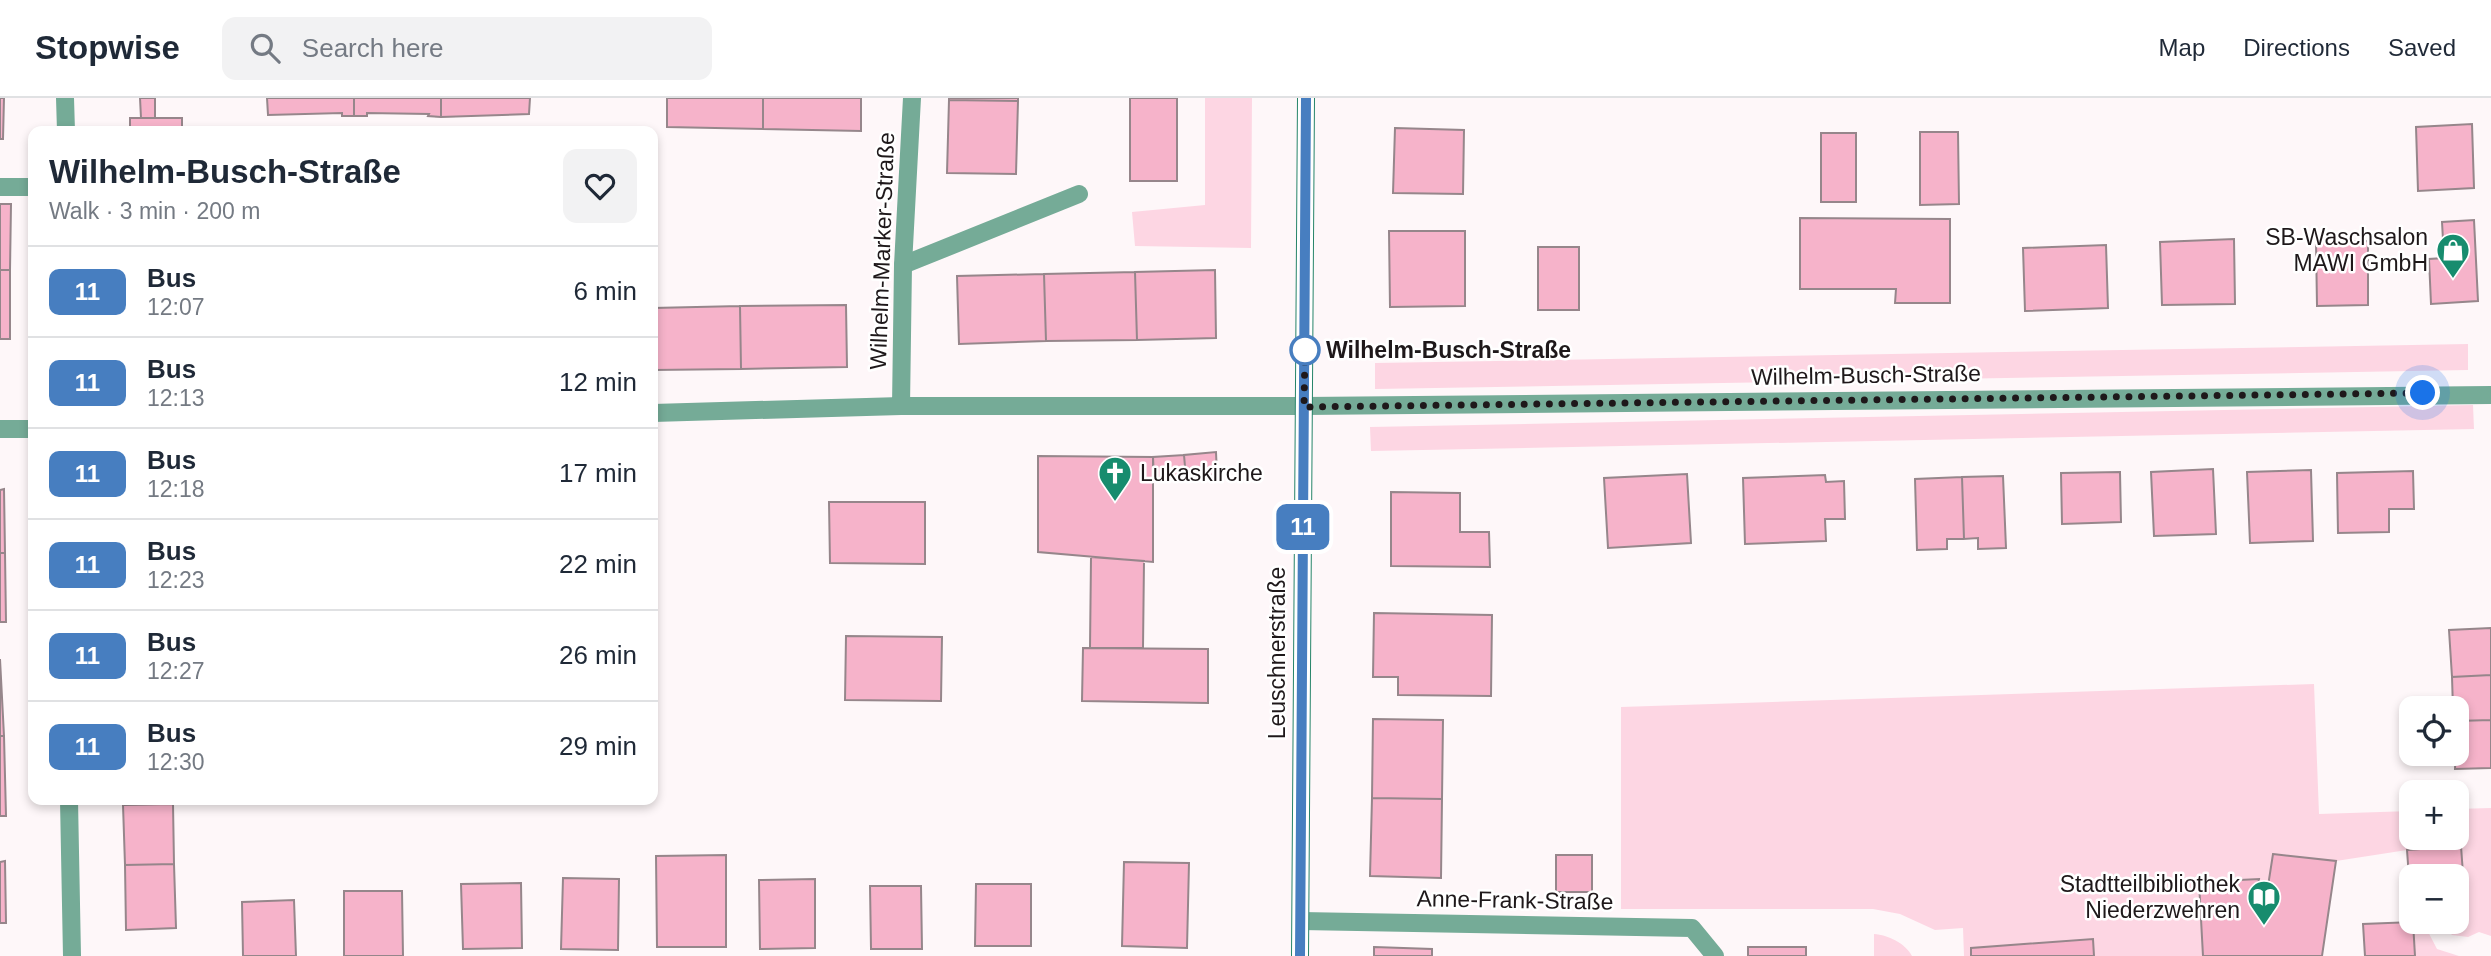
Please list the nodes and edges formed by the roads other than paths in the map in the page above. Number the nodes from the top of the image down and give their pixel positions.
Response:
1 (65, 98) edge
2 (912, 98) edge
3 (1306, 98) edge
4 (66, 126) edge
5 (0, 187) edge
6 (28, 187) edge
7 (1079, 194) dead end
8 (903, 265) junction
9 (2491, 395) edge
10 (901, 406) junction
11 (1304, 407) junction
12 (658, 412) edge
13 (0, 429) edge
14 (28, 429) edge
15 (69, 805) edge
16 (1301, 920) junction
17 (72, 956) edge
18 (1300, 956) edge
19 (1715, 956) edge

1 - 4 street
2 - 8 street, Wilhelm-Marker-Straße
3 - 11 main road, Leuschnerstraße
5 - 6 street
7 - 8 street
8 - 10 street, Wilhelm-Marker-Straße
9 - 11 street, Wilhelm-Busch-Straße
10 - 11 street, Wilhelm-Busch-Straße
10 - 12 street, Wilhelm-Busch-Straße
11 - 16 main road, Leuschnerstraße
13 - 14 street
15 - 17 street
16 - 18 main road, Leuschnerstraße
16 - 19 street, Anne-Frank-Straße

